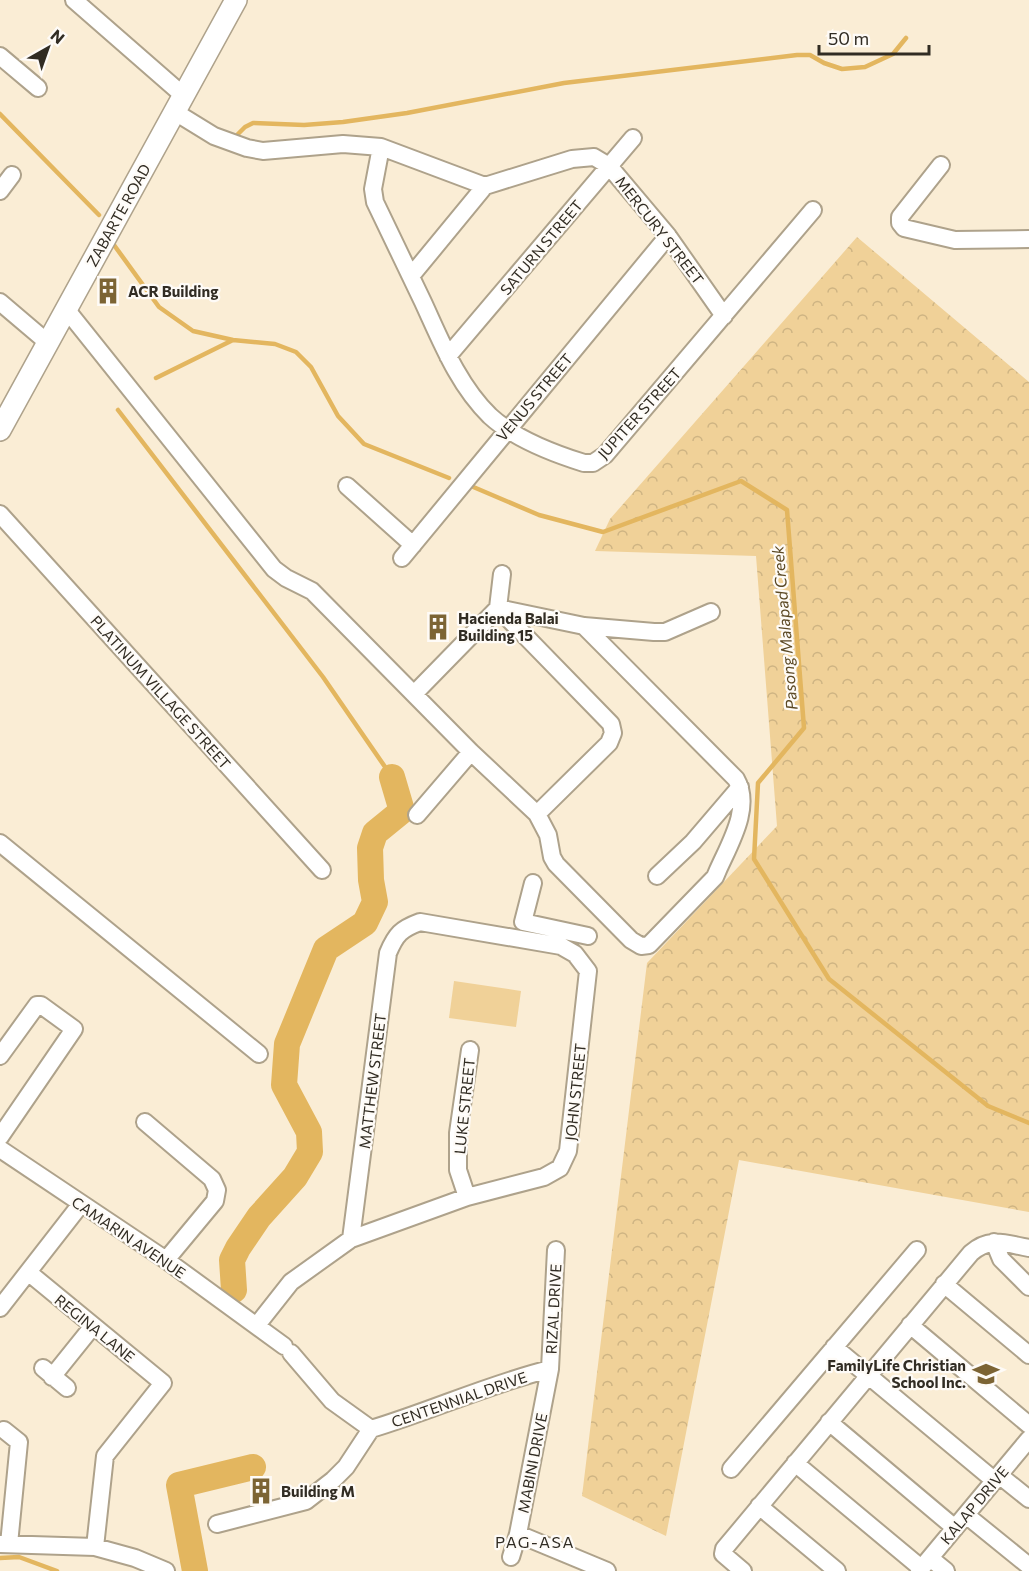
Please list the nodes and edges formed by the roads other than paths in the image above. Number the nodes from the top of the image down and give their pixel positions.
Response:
1 (74, 0) edge
2 (236, 0) edge
3 (0, 56) edge
4 (38, 88) dead end
5 (179, 104) junction
6 (633, 138) dead end
7 (381, 147) junction
8 (941, 165) dead end
9 (609, 166) junction
10 (484, 186) junction
11 (813, 210) dead end
12 (668, 236) junction
13 (1029, 239) edge
14 (411, 276) junction
15 (0, 302) edge
16 (66, 309) junction
17 (724, 316) junction
18 (48, 342) junction
19 (448, 356) junction
20 (507, 429) junction
21 (0, 430) edge
22 (347, 486) dead end
23 (0, 514) edge
24 (413, 545) junction
25 (402, 558) dead end
26 (502, 574) dead end
27 (498, 608) junction
28 (711, 612) dead end
29 (584, 626) junction
30 (414, 694) junction
31 (471, 752) junction
32 (740, 787) junction
33 (537, 814) junction
34 (417, 815) dead end
35 (0, 843) edge
36 (322, 870) dead end
37 (657, 876) dead end
38 (533, 883) dead end
39 (523, 922) junction
40 (405, 928) joint
41 (588, 936) dead end
42 (522, 940) junction
43 (470, 1050) dead end
44 (259, 1054) dead end
45 (0, 1056) edge
46 (145, 1122) dead end
47 (0, 1137) edge
48 (0, 1149) edge
49 (467, 1197) junction
50 (81, 1204) junction
51 (351, 1239) junction
52 (994, 1242) junction
53 (1029, 1248) edge
54 (556, 1250) dead end
55 (917, 1250) dead end
56 (166, 1260) junction
57 (28, 1272) junction
58 (944, 1284) junction
59 (1029, 1287) edge
60 (0, 1308) edge
61 (252, 1322) junction
62 (910, 1325) junction
63 (93, 1326) junction
64 (834, 1347) junction
65 (1029, 1355) edge
66 (550, 1369) junction
67 (868, 1375) junction
68 (67, 1388) dead end
69 (829, 1422) junction
70 (1029, 1425) edge
71 (371, 1429) junction
72 (4, 1430) dead end
73 (1029, 1439) edge
74 (795, 1463) junction
75 (730, 1469) dead end
76 (997, 1478) junction
77 (1029, 1499) edge
78 (759, 1506) junction
79 (961, 1521) junction
80 (217, 1524) dead end
81 (518, 1534) junction
82 (5, 1544) edge
83 (95, 1546) junction
84 (511, 1557) dead end
85 (135, 1564) edge
86 (924, 1566) edge
87 (1029, 1566) edge
88 (166, 1571) edge
89 (607, 1571) edge
90 (743, 1571) edge
91 (837, 1571) edge
92 (946, 1571) edge

1 - 5 street
2 - 5 main road, ZABARTE ROAD
3 - 4 street
5 - 7 street
5 - 16 main road, ZABARTE ROAD
6 - 9 street, SATURN STREET
7 - 10 street
7 - 14 street, JUPITER STREET
8 - 13 street
9 - 10 street, MERCURY STREET
9 - 12 street, MERCURY STREET
9 - 19 street, SATURN STREET
10 - 14 street
11 - 17 street, JUPITER STREET
12 - 17 street, MERCURY STREET
12 - 20 street, VENUS STREET
14 - 19 street, JUPITER STREET
15 - 18 street
16 - 18 main road, ZABARTE ROAD
16 - 30 street
17 - 20 street, JUPITER STREET
18 - 21 main road, ZABARTE ROAD
19 - 20 street, JUPITER STREET
20 - 24 street, VENUS STREET
22 - 24 street
23 - 36 street, PLATINUM VILLAGE STREET
24 - 25 street, VENUS STREET
26 - 27 street
27 - 29 street
27 - 30 street
27 - 33 street
28 - 29 street
29 - 32 street
30 - 31 street
31 - 33 street
31 - 34 street
32 - 33 street
32 - 37 street
35 - 44 street
38 - 39 street
39 - 41 street
39 - 42 street
40 - 42 street, JOHN STREET
40 - 51 street, MATTHEW STREET
42 - 49 street, JOHN STREET
43 - 49 street, LUKE STREET
45 - 47 street
46 - 56 street
48 - 50 street, CAMARIN AVENUE
49 - 51 street, JOHN STREET
50 - 56 street, CAMARIN AVENUE
50 - 57 street
51 - 61 street, JOHN STREET
52 - 53 street
52 - 58 street
52 - 59 street
54 - 66 street, RIZAL DRIVE
55 - 64 street
56 - 61 street, CAMARIN AVENUE
57 - 60 street
57 - 63 street, REGINA LANE
58 - 62 street
58 - 65 street
61 - 71 street, CENTENNIAL DRIVE
62 - 67 street
62 - 70 street
63 - 68 street
63 - 83 street, REGINA LANE
64 - 67 street
64 - 75 street
66 - 71 street, CENTENNIAL DRIVE
66 - 81 street, MABINI DRIVE
67 - 69 street
67 - 76 street
69 - 74 street
69 - 79 street
71 - 80 street
72 - 82 street
73 - 76 street, KALAP DRIVE
74 - 78 street
74 - 86 street
76 - 77 street
76 - 79 street, KALAP DRIVE
78 - 90 street
78 - 91 street
79 - 86 street, KALAP DRIVE
79 - 87 street
81 - 84 street
81 - 89 street, MABINI DRIVE
82 - 83 street
83 - 85 street
85 - 88 street
86 - 92 street

